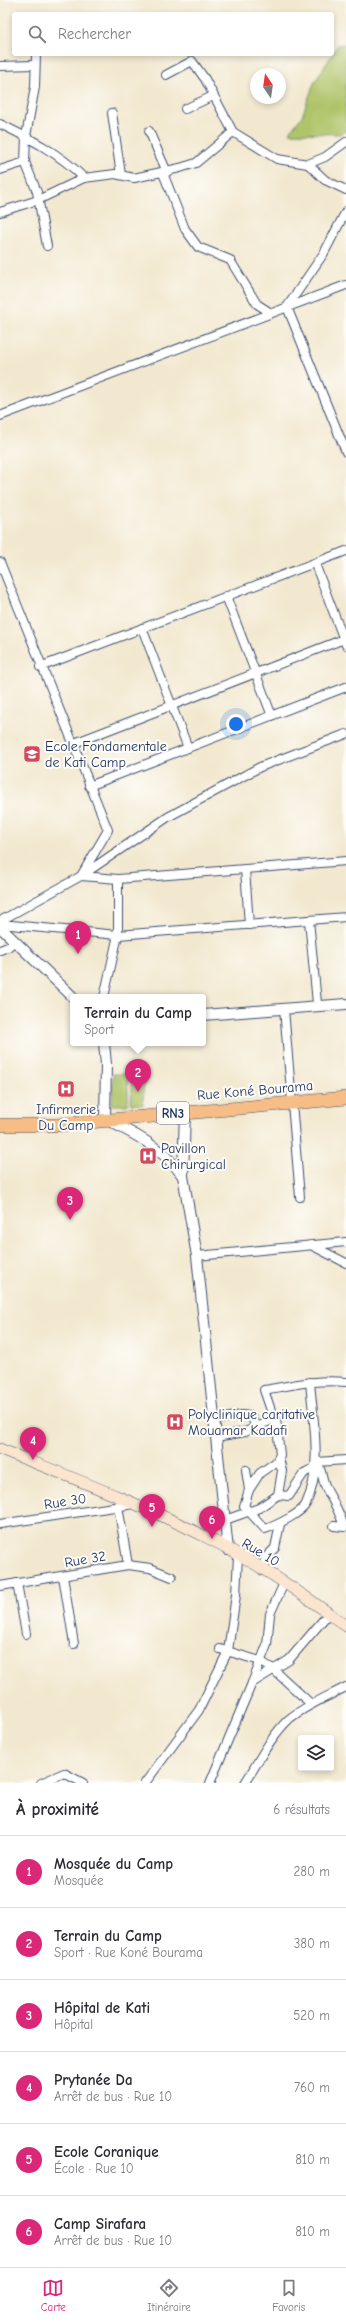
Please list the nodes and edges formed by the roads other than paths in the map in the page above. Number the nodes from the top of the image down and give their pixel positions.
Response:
1 (36, 56) edge
2 (36, 65) junction
3 (0, 66) edge
4 (166, 75) dead end
5 (213, 96) junction
6 (185, 109) dead end
7 (112, 113) dead end
8 (0, 124) edge
9 (148, 131) dead end
10 (233, 132) junction
11 (26, 136) junction
12 (346, 142) edge
13 (25, 162) junction
14 (308, 164) junction
15 (0, 170) edge
16 (165, 173) junction
17 (121, 175) junction
18 (84, 178) junction
19 (346, 190) edge
20 (38, 200) junction
21 (346, 211) edge
22 (0, 212) edge
23 (47, 246) dead end
24 (346, 285) edge
25 (287, 307) junction
26 (271, 313) junction
27 (0, 416) edge
28 (346, 452) edge
29 (346, 551) edge
30 (0, 562) edge
31 (315, 564) junction
32 (226, 596) junction
33 (142, 628) junction
34 (345, 642) edge
35 (40, 667) junction
36 (256, 674) junction
37 (346, 687) edge
38 (172, 706) junction
39 (272, 716) junction
40 (346, 734) edge
41 (72, 744) junction
42 (188, 748) junction
43 (89, 786) junction
44 (346, 861) edge
45 (245, 869) junction
46 (81, 876) junction
47 (118, 879) junction
48 (346, 917) edge
49 (309, 920) junction
50 (0, 922) edge
51 (249, 925) junction
52 (0, 927) edge
53 (118, 936) junction
54 (15, 941) junction
55 (0, 950) edge
56 (70, 994) edge
57 (105, 994) edge
58 (317, 1003) dead end
59 (346, 1004) edge
60 (284, 1008) junction
61 (206, 1015) edge
62 (104, 1046) edge
63 (346, 1098) edge
64 (292, 1103) junction
65 (185, 1112) junction
66 (105, 1120) junction
67 (0, 1125) edge
68 (183, 1156) junction
69 (173, 1163) junction
70 (183, 1176) junction
71 (300, 1197) dead end
72 (346, 1242) edge
73 (311, 1245) junction
74 (197, 1256) junction
75 (346, 1263) edge
76 (310, 1382) junction
77 (346, 1382) edge
78 (274, 1419) junction
79 (214, 1420) junction
80 (256, 1427) junction
81 (216, 1437) junction
82 (0, 1449) edge
83 (279, 1457) junction
84 (346, 1460) edge
85 (316, 1464) junction
86 (246, 1470) dead end
87 (249, 1490) junction
88 (278, 1495) junction
89 (134, 1504) junction
90 (118, 1506) junction
91 (250, 1510) junction
92 (225, 1520) junction
93 (0, 1524) edge
94 (280, 1524) junction
95 (334, 1526) dead end
96 (228, 1550) junction
97 (238, 1556) junction
98 (128, 1565) junction
99 (263, 1571) junction
100 (63, 1576) junction
101 (172, 1578) dead end
102 (18, 1583) junction
103 (284, 1584) junction
104 (0, 1586) edge
105 (329, 1613) junction
106 (346, 1626) edge
107 (26, 1634) dead end
108 (74, 1644) dead end
109 (220, 1649) dead end
110 (228, 1651) junction
111 (260, 1662) junction
112 (273, 1668) junction
113 (252, 1683) junction
114 (346, 1687) edge
115 (311, 1704) junction
116 (41, 1783) edge
117 (83, 1783) edge
118 (145, 1783) edge
119 (210, 1783) edge
120 (245, 1783) edge

1 - 2 street
2 - 3 street
2 - 11 street
4 - 5 street
5 - 6 street
5 - 10 street
7 - 17 street
8 - 11 street
9 - 16 street
10 - 14 street
10 - 16 street
11 - 13 street
11 - 18 street
12 - 14 street
13 - 15 street
13 - 20 street
14 - 19 street
16 - 17 street
16 - 26 street
17 - 18 street
18 - 20 street
20 - 22 street
20 - 23 street
21 - 25 street
24 - 25 street
25 - 26 street
25 - 28 street
26 - 27 street
29 - 31 street
30 - 35 street
31 - 32 street
31 - 34 street
32 - 33 street
32 - 36 street
33 - 35 street
33 - 38 street
34 - 36 street
35 - 41 street
36 - 38 street
36 - 39 street
37 - 39 street
38 - 41 street
38 - 42 street
39 - 42 street
40 - 46 street
41 - 43 street
42 - 43 street
43 - 46 street
44 - 45 street
45 - 47 street
45 - 51 street
46 - 47 street
46 - 50 street
47 - 53 street
48 - 49 street
49 - 51 street
49 - 58 street
50 - 53 street
51 - 53 street
52 - 54 street
53 - 57 street
54 - 55 street
54 - 56 street
59 - 60 street
60 - 61 street
60 - 64 street
62 - 66 street
63 - 64 highway, Rue Koné Bourama / RN3
64 - 65 highway, Rue Koné Bourama / RN3
64 - 71 street
65 - 66 highway, Rue Koné Bourama / RN3
65 - 68 street
66 - 67 highway, Rue Koné Bourama / RN3
66 - 69 street
68 - 69 street
68 - 70 street
69 - 70 street
70 - 74 street
72 - 73 street
73 - 74 street
73 - 75 street
74 - 79 street
76 - 77 street
76 - 78 street
76 - 85 street
78 - 80 street
78 - 83 street
79 - 80 street
79 - 81 street
80 - 81 street
81 - 92 street
82 - 89 main road, Rue 10
83 - 87 street
83 - 88 street
84 - 85 street
85 - 88 street
85 - 94 street
85 - 95 street
86 - 87 street
87 - 91 street
88 - 91 street
89 - 90 street, Rue 30
89 - 96 main road, Rue 10
90 - 93 street, Rue 30
90 - 98 street
91 - 92 street
91 - 94 street
92 - 96 street
94 - 99 street
96 - 97 main road, Rue 10
97 - 99 main road, Rue 10
97 - 110 street
98 - 100 street, Rue 32
98 - 101 street, Rue 32
99 - 103 main road, Rue 10
100 - 102 street, Rue 32
100 - 108 street
102 - 104 street, Rue 32
102 - 107 street
103 - 105 main road, Rue 10
103 - 111 street
105 - 106 main road, Rue 10
105 - 112 street
109 - 110 street
110 - 111 street
110 - 118 street
111 - 112 street
111 - 113 street
112 - 113 street
112 - 115 street
113 - 119 street
114 - 115 street
115 - 120 street
116 - 117 street

